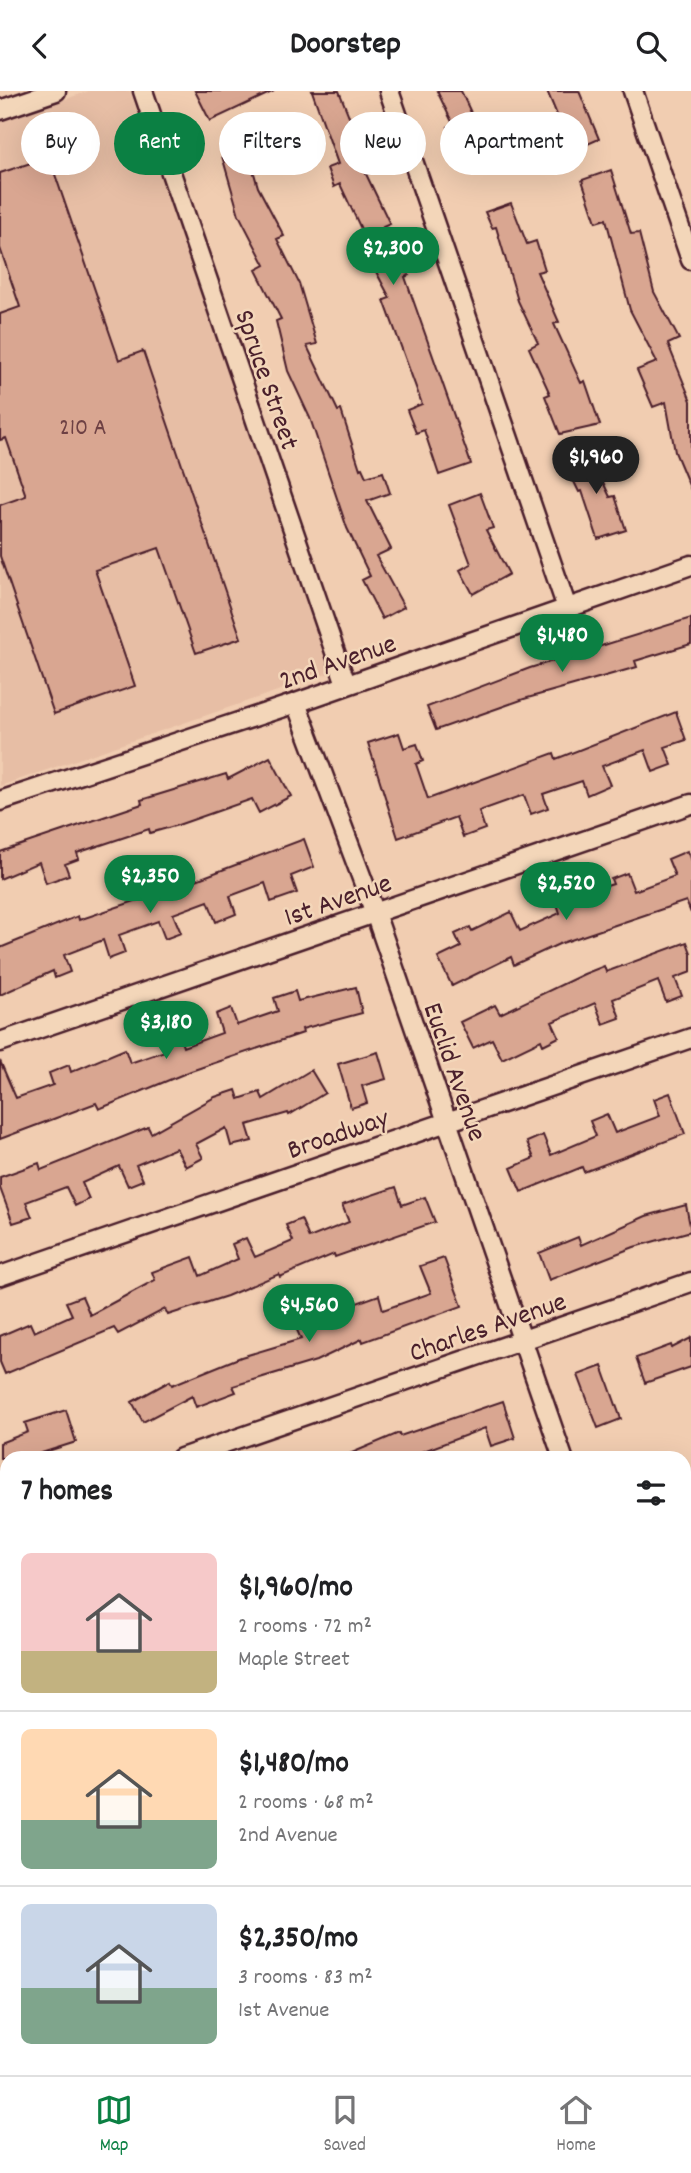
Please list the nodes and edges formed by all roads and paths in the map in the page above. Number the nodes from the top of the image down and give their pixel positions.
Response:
1 (55, 91) edge
2 (143, 91) edge
3 (389, 91) edge
4 (633, 91) edge
5 (0, 110) edge
6 (691, 260) edge
7 (691, 565) edge
8 (566, 608) junction
9 (346, 684) junction
10 (296, 703) junction
11 (0, 801) edge
12 (691, 804) edge
13 (375, 913) junction
14 (691, 1038) edge
15 (0, 1042) edge
16 (447, 1122) junction
17 (0, 1276) edge
18 (691, 1282) edge
19 (523, 1340) junction
20 (201, 1451) edge
21 (561, 1451) edge

1 - 5 street
2 - 9 street, Spruce Street
3 - 8 street
4 - 6 street
7 - 8 street, 2nd Avenue
8 - 9 street, 2nd Avenue
9 - 10 street, 2nd Avenue
10 - 11 street, 2nd Avenue
10 - 13 street, Euclid Avenue
12 - 13 street, 1st Avenue
13 - 15 street, 1st Avenue
13 - 16 street, Euclid Avenue
14 - 16 street, Broadway
16 - 17 street, Broadway
16 - 19 street, Euclid Avenue
18 - 19 street, Charles Avenue
19 - 20 street, Charles Avenue
19 - 21 street, Euclid Avenue

